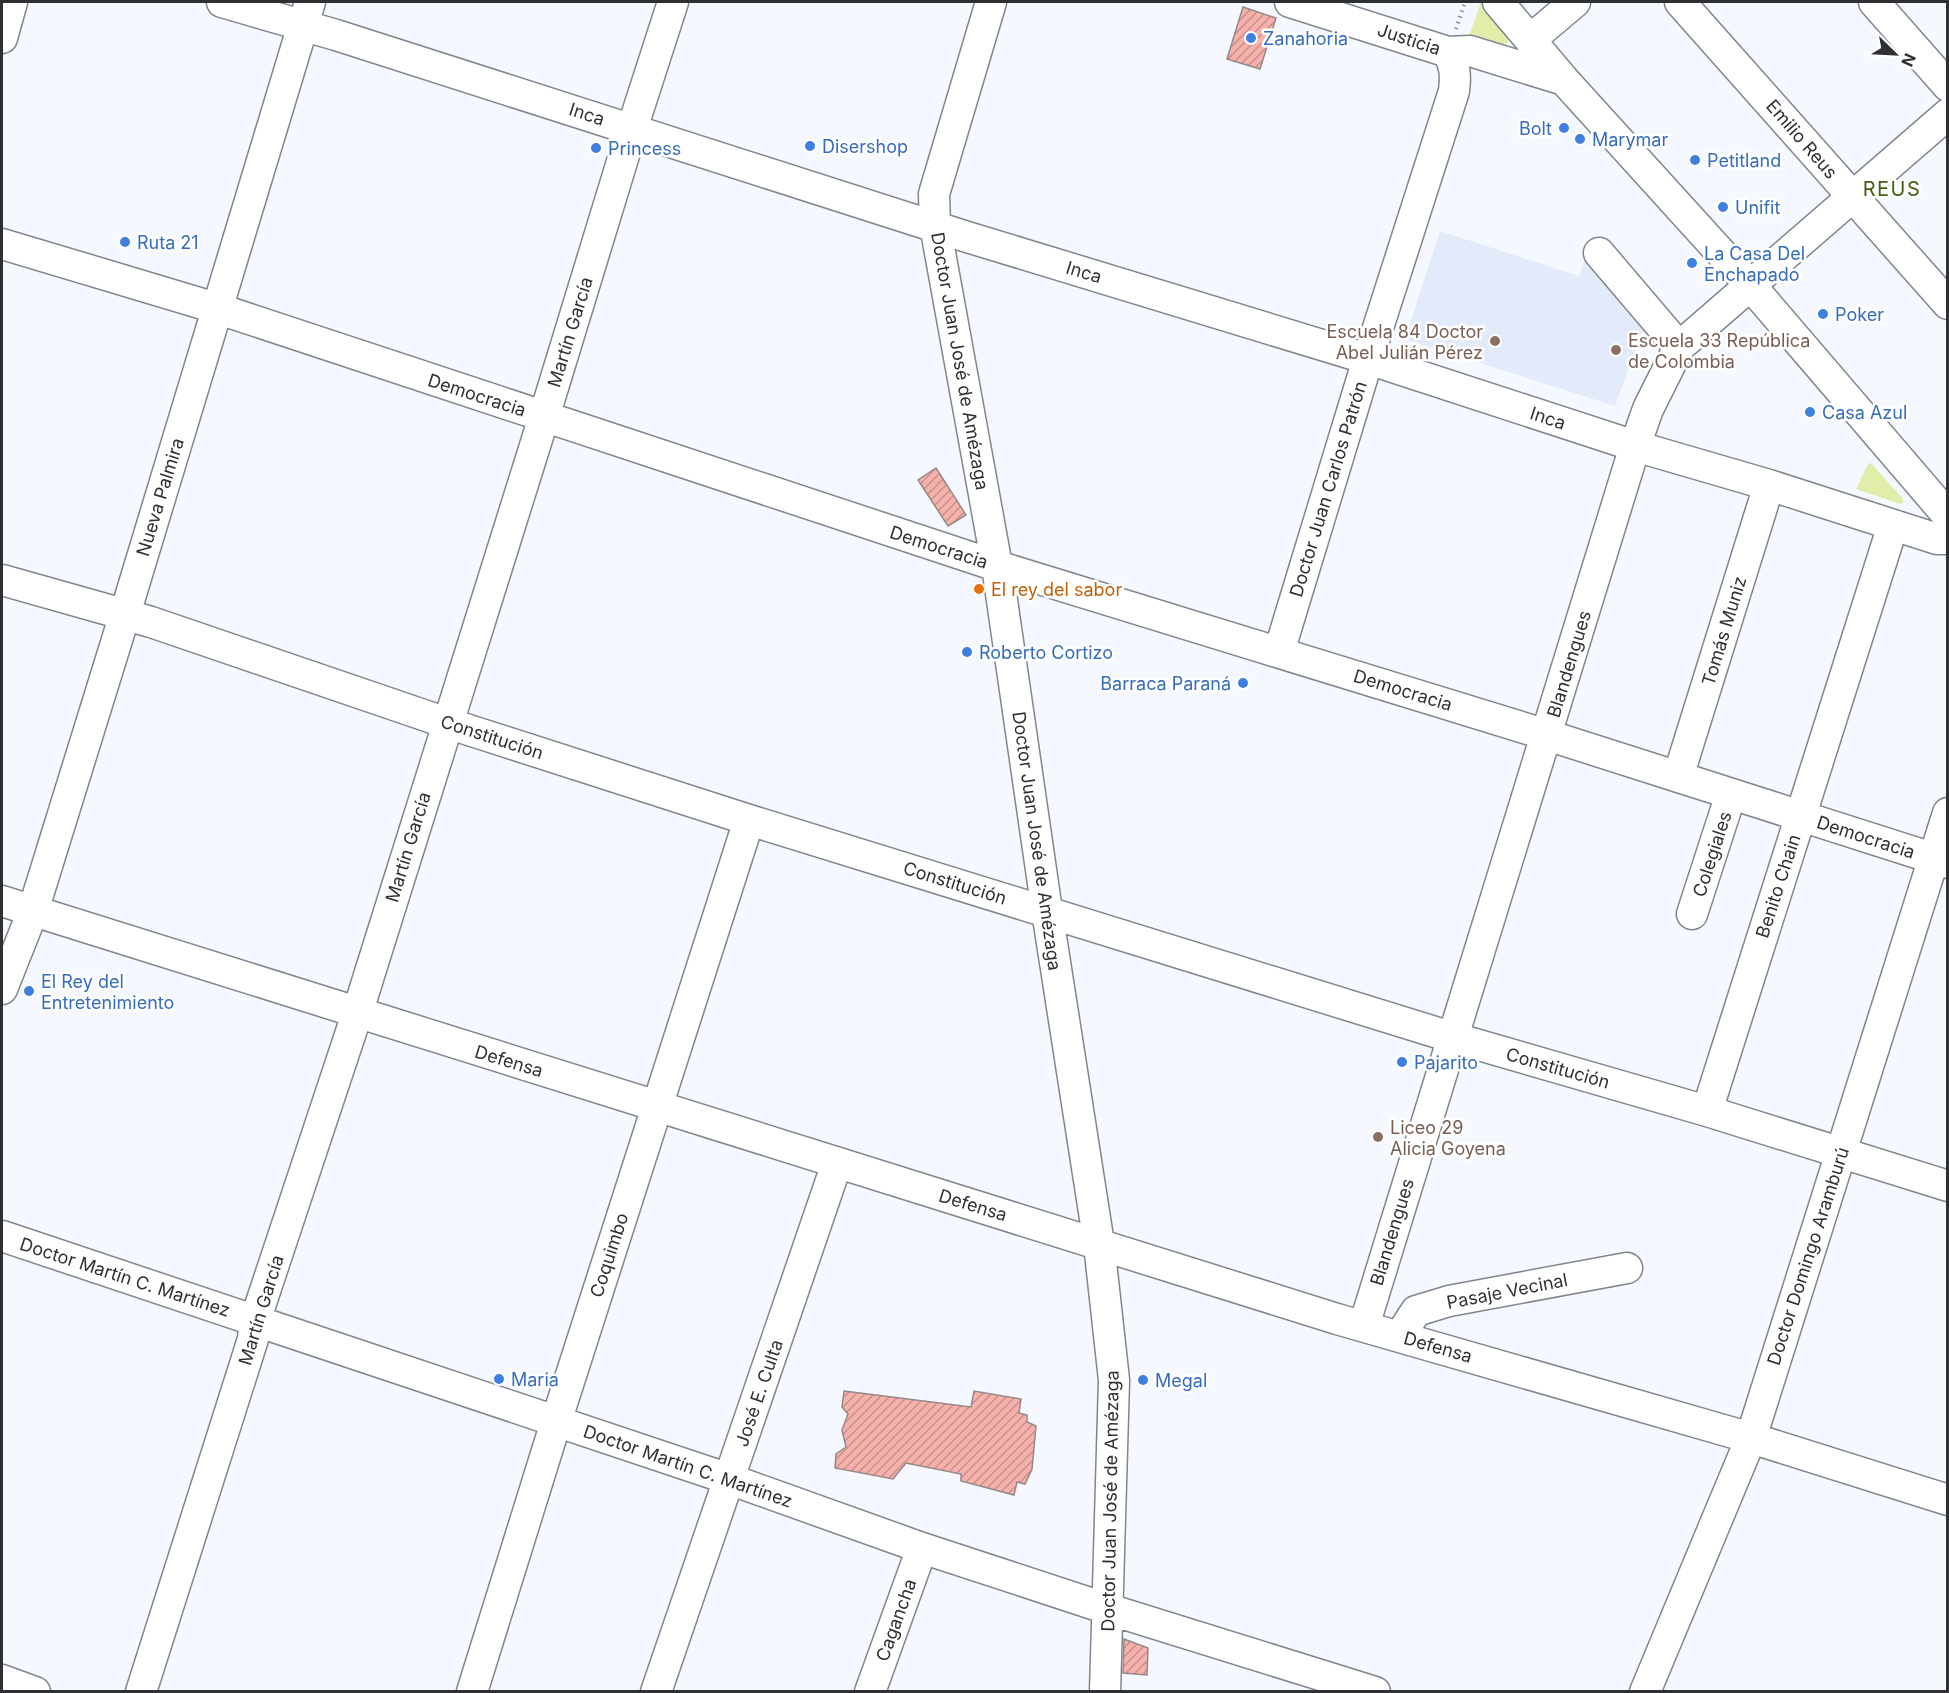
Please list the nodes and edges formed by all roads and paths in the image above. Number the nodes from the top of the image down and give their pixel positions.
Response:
1 (12, 2) edge
2 (222, 2) edge
3 (673, 2) edge
4 (991, 2) edge
5 (1290, 2) edge
6 (1498, 2) edge
7 (1575, 2) edge
8 (1680, 2) edge
9 (1874, 2) edge
10 (306, 14) edge
11 (2, 38) edge
12 (1530, 40) junction
13 (1448, 52) junction
14 (1564, 80) junction
15 (1947, 86) edge
16 (1947, 114) edge
17 (632, 129) junction
18 (1853, 197) junction
19 (935, 225) junction
20 (2, 244) edge
21 (1599, 253) dead end
22 (1751, 286) junction
23 (1947, 304) edge
24 (216, 308) junction
25 (1680, 347) junction
26 (1368, 359) junction
27 (544, 417) junction
28 (1635, 446) junction
29 (1769, 485) junction
30 (1947, 516) edge
31 (1893, 525) junction
32 (1947, 539) edge
33 (997, 566) junction
34 (2, 580) edge
35 (125, 614) junction
36 (1279, 652) junction
37 (447, 723) junction
38 (1547, 735) junction
39 (1678, 777) junction
40 (1731, 794) junction
41 (1947, 813) edge
42 (1800, 816) junction
43 (749, 820) junction
44 (1940, 861) edge
45 (2, 901) edge
46 (33, 911) junction
47 (1047, 911) junction
48 (1692, 914) dead end
49 (2, 989) edge
50 (357, 1014) junction
51 (1451, 1037) junction
52 (656, 1107) junction
53 (1707, 1111) junction
54 (1841, 1154) junction
55 (837, 1163) junction
56 (1947, 1186) edge
57 (2, 1236) edge
58 (1099, 1244) junction
59 (1627, 1268) dead end
60 (255, 1321) junction
61 (1364, 1326) junction
62 (1400, 1336) junction
63 (556, 1422) junction
64 (1751, 1438) junction
65 (729, 1479) junction
66 (1947, 1500) edge
67 (922, 1548) junction
68 (1108, 1609) junction
69 (2, 1680) edge
70 (35, 1692) edge
71 (141, 1692) edge
72 (472, 1692) edge
73 (656, 1692) edge
74 (870, 1692) edge
75 (1105, 1692) edge
76 (1376, 1692) edge
77 (1645, 1692) edge

1 - 11 street
2 - 10 street, Inca
3 - 17 street, Martín García
4 - 19 street, Doctor Juan José de Amézaga
5 - 13 street, Justicia
6 - 12 street
7 - 12 street
8 - 18 street, Emilio Reus
9 - 15 street
10 - 17 street, Inca
10 - 24 street, Nueva Palmira
12 - 14 street
13 - 14 street, Justicia
13 - 26 street, Doctor Juan Carlos Patrón
14 - 22 street
16 - 18 street, Blandengues
17 - 19 street, Inca
17 - 27 street, Martín García
18 - 22 street, Blandengues
18 - 23 street, Emilio Reus
19 - 26 street, Inca
19 - 33 street, Doctor Juan José de Amézaga
20 - 24 street, Democracia
21 - 25 street
22 - 25 street, Blandengues
22 - 30 street
24 - 27 street, Democracia
24 - 35 street, Nueva Palmira
25 - 28 street, Blandengues
26 - 28 street, Inca
26 - 36 street, Doctor Juan Carlos Patrón
27 - 33 street, Democracia
27 - 37 street, Martín García
28 - 29 street, Inca
28 - 38 street, Blandengues
29 - 31 street, Inca
29 - 39 street, Tomás Muniz
31 - 32 street, Inca
31 - 42 street, Benito Chain
33 - 36 street, Democracia
33 - 47 street, Doctor Juan José de Amézaga
34 - 35 street, Constitución
35 - 37 street, Constitución
35 - 46 street, Nueva Palmira
36 - 38 street, Democracia
37 - 43 street, Constitución
37 - 50 street, Martín García
38 - 39 street, Democracia
38 - 51 street, Blandengues
39 - 40 street, Democracia
40 - 42 street, Democracia
40 - 48 street, Colegiales
41 - 44 street, Doctor Domingo Aramburú
42 - 44 street, Democracia
42 - 53 street, Benito Chain
43 - 47 street, Constitución
43 - 52 street, Coquimbo
44 - 54 street, Doctor Domingo Aramburú
45 - 46 street, Defensa
46 - 49 street, Nueva Palmira
46 - 50 street, Defensa
47 - 51 street, Constitución
47 - 58 street, Doctor Juan José de Amézaga
50 - 52 street, Defensa
50 - 60 street, Martín García
51 - 53 street, Constitución
51 - 61 street, Blandengues
52 - 55 street, Defensa
52 - 63 street, Coquimbo
53 - 54 street, Constitución
54 - 56 street, Constitución
54 - 64 street, Doctor Domingo Aramburú
55 - 58 street, Defensa
55 - 65 street, José E. Culta
57 - 60 street, Doctor Martín C. Martínez
58 - 61 street, Defensa
58 - 68 street, Doctor Juan José de Amézaga
59 - 62 street, Pasaje Vecinal
60 - 63 street, Doctor Martín C. Martínez
60 - 71 street, Martín García
61 - 62 street, Defensa
62 - 64 street, Defensa
63 - 65 street, Doctor Martín C. Martínez
63 - 72 street, Coquimbo
64 - 66 street, Defensa
64 - 77 street, Doctor Domingo Aramburú
65 - 67 street, Doctor Martín C. Martínez
65 - 73 street, José E. Culta
67 - 68 street, Doctor Martín C. Martínez
67 - 74 street, Cagancha
68 - 75 street, Doctor Juan José de Amézaga
68 - 76 street, Doctor Martín C. Martínez
69 - 70 street

